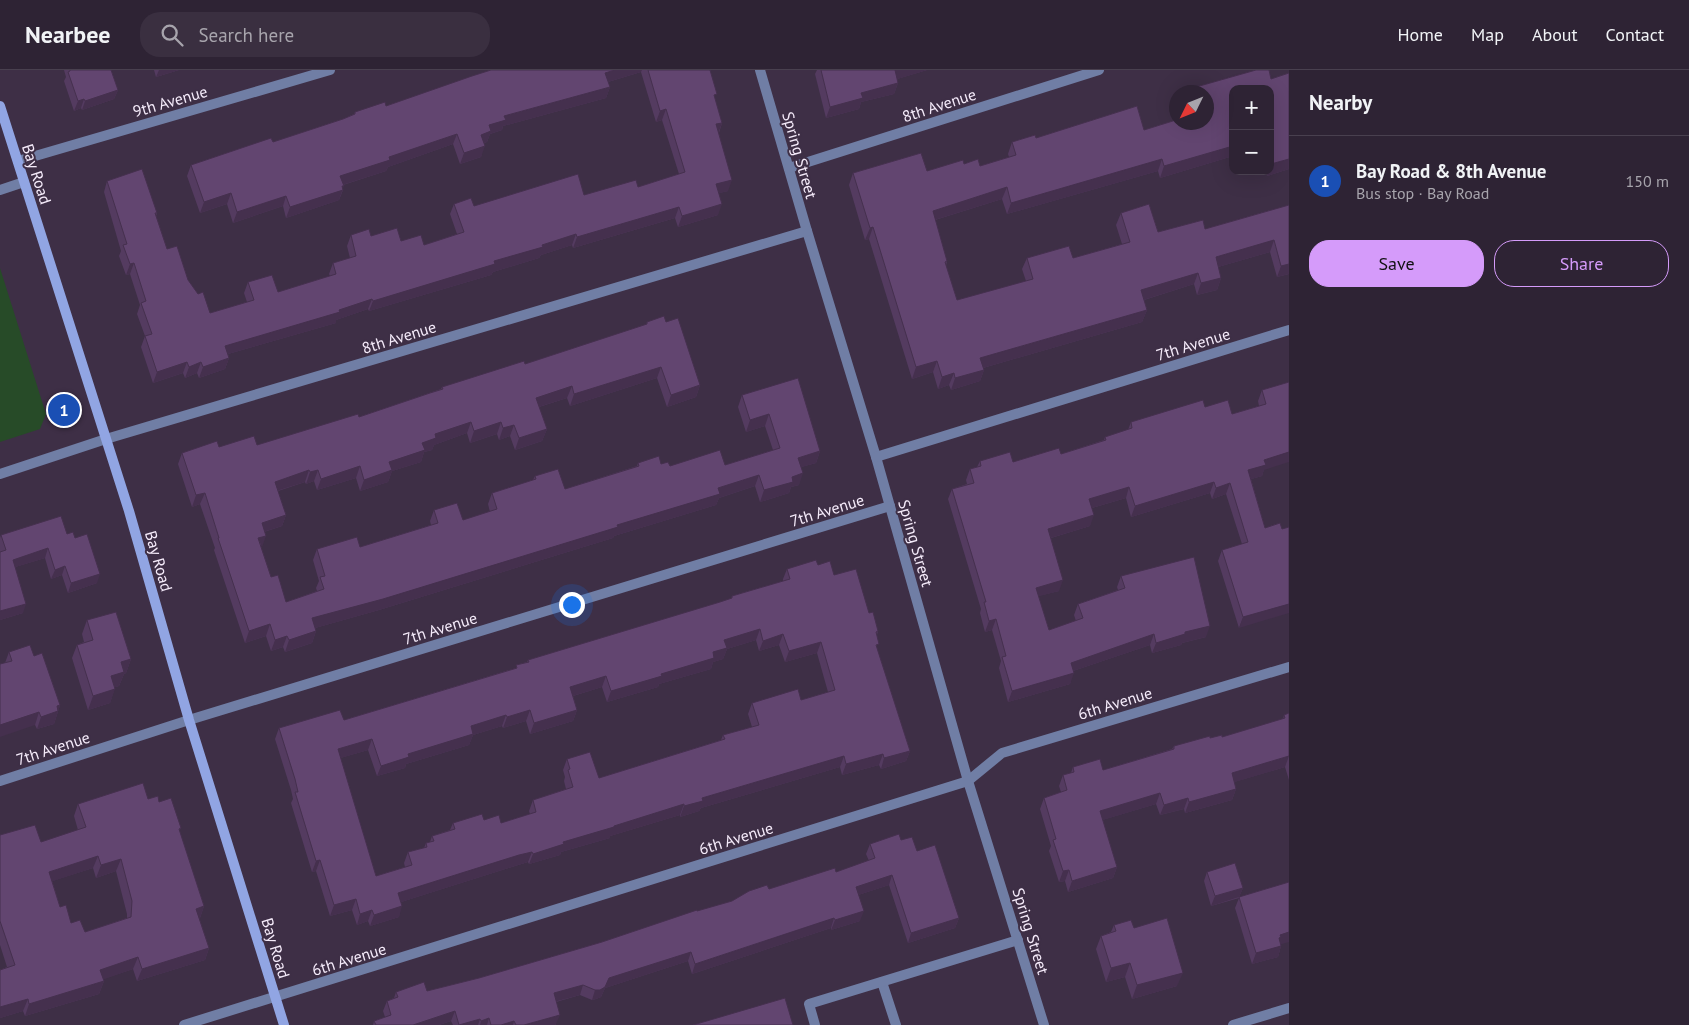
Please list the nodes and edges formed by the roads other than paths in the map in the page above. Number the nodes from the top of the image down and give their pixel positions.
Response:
1 (330, 70) edge
2 (760, 70) edge
3 (1099, 70) edge
4 (0, 106) edge
5 (18, 161) junction
6 (789, 168) junction
7 (24, 182) junction
8 (0, 190) edge
9 (807, 231) junction
10 (1289, 330) edge
11 (106, 439) junction
12 (876, 457) junction
13 (0, 474) edge
14 (890, 506) junction
15 (1289, 667) edge
16 (189, 720) junction
17 (968, 780) junction
18 (0, 781) edge
19 (1018, 940) junction
20 (882, 982) junction
21 (276, 997) junction
22 (1289, 1008) edge
23 (184, 1025) edge
24 (284, 1025) edge
25 (815, 1025) edge
26 (896, 1025) edge
27 (1044, 1025) edge
28 (1233, 1025) edge

1 - 5 street, 9th Avenue
2 - 6 street, Spring Street
3 - 6 street, 8th Avenue
4 - 5 street, Bay Road
5 - 7 street, Bay Road
6 - 9 street, Spring Street
7 - 8 street
7 - 11 street, Bay Road
9 - 11 street, 8th Avenue
9 - 12 street, Spring Street
10 - 12 street, 7th Avenue
11 - 13 street, 8th Avenue
11 - 16 street, Bay Road
12 - 14 street, Spring Street
14 - 16 street, 7th Avenue
14 - 17 street, Spring Street
15 - 17 street, 6th Avenue
16 - 18 street, 7th Avenue
16 - 21 street, Bay Road
17 - 19 street, Spring Street
17 - 21 street, 6th Avenue
19 - 20 street
19 - 27 street, Spring Street
20 - 25 street
20 - 26 street
21 - 23 street, 6th Avenue
21 - 24 street, Bay Road
22 - 28 street

